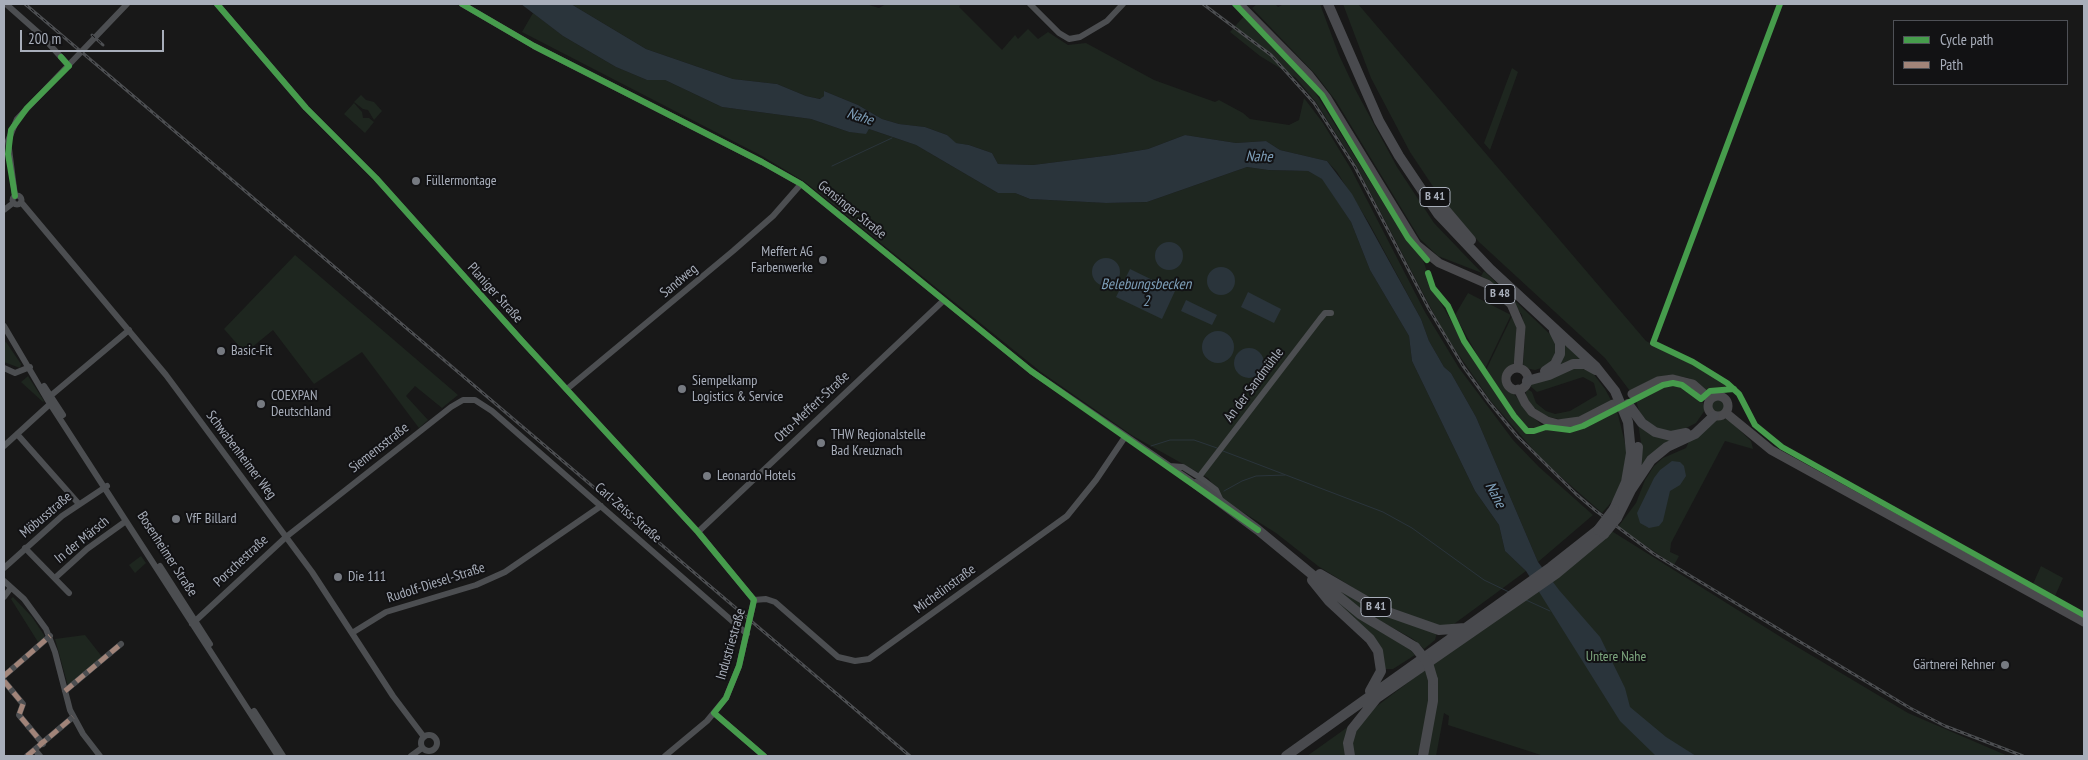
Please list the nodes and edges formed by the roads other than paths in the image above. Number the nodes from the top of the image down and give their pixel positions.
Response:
1 (6, 4) edge
2 (127, 4) edge
3 (217, 4) edge
4 (462, 4) edge
5 (1030, 4) edge
6 (1123, 4) edge
7 (1239, 4) edge
8 (1328, 4) edge
9 (1335, 4) edge
10 (69, 66) junction
11 (6, 154) edge
12 (801, 184) junction
13 (14, 199) junction
14 (4, 210) edge
15 (943, 301) junction
16 (1331, 312) dead end
17 (1546, 320) junction
18 (4, 326) edge
19 (129, 330) junction
20 (30, 367) junction
21 (4, 368) edge
22 (1524, 374) junction
23 (1603, 374) junction
24 (566, 389) junction
25 (1518, 389) junction
26 (1630, 399) junction
27 (1710, 399) junction
28 (50, 400) junction
29 (1613, 404) dead end
30 (492, 411) joint
31 (1711, 413) junction
32 (1726, 413) junction
33 (17, 434) junction
34 (1126, 437) junction
35 (4, 446) edge
36 (1197, 481) junction
37 (107, 487) junction
38 (1631, 490) junction
39 (78, 503) junction
40 (601, 506) junction
41 (1616, 514) junction
42 (126, 521) junction
43 (698, 532) junction
44 (286, 537) junction
45 (25, 548) junction
46 (1293, 557) junction
47 (4, 568) edge
48 (55, 578) junction
49 (4, 581) edge
50 (10, 589) junction
51 (69, 593) dead end
52 (4, 597) edge
53 (754, 600) junction
54 (1487, 618) junction
55 (194, 622) junction
56 (2084, 622) edge
57 (1468, 627) junction
58 (352, 633) junction
59 (747, 634) junction
60 (50, 636) junction
61 (121, 644) dead end
62 (4, 676) edge
63 (4, 681) edge
64 (65, 691) junction
65 (1376, 699) junction
66 (1364, 700) junction
67 (714, 713) junction
68 (73, 717) junction
69 (424, 737) junction
70 (43, 744) junction
71 (422, 748) junction
72 (35, 750) junction
73 (434, 750) junction
74 (27, 756) edge
75 (40, 756) edge
76 (100, 756) edge
77 (278, 756) edge
78 (283, 756) edge
79 (410, 756) edge
80 (439, 756) edge
81 (666, 756) edge
82 (764, 756) edge
83 (1286, 756) edge
84 (1297, 756) edge
85 (1350, 756) edge
86 (1423, 756) edge

1 - 10 street
2 - 10 street
3 - 24 street, Planiger Straße
4 - 12 street, Gensinger Straße
5 - 6 street
7 - 22 main road, B 48
8 - 17 highway, B 41
9 - 26 highway, B 41
10 - 11 street
11 - 13 street
12 - 15 street, Gensinger Straße
12 - 24 street, Sandweg
13 - 14 street
13 - 19 street, Schwabenheimer Weg
15 - 34 street, Gensinger Straße
15 - 43 street, Otto-Meffert-Straße
16 - 36 street, An der Sandmühle
17 - 22 highway
17 - 23 highway, B 41
18 - 20 street, Bosenheimer Straße
19 - 28 street
19 - 44 street, Schwabenheimer Weg
20 - 21 street
20 - 28 street, Bosenheimer Straße
22 - 23 highway
22 - 25 main road
22 - 25 main road, B 48
23 - 41 highway, B 41
24 - 43 street, Planiger Straße
25 - 29 main road, B 48
26 - 27 main road
26 - 31 highway
26 - 38 highway, B 41
27 - 31 main road
27 - 32 main road
28 - 33 street
28 - 37 street, Bosenheimer Straße
30 - 40 street, Carl-Zeiss-Straße
30 - 44 street, Siemensstraße
31 - 32 main road
31 - 38 highway
32 - 56 main road
33 - 35 street
33 - 39 street
34 - 36 street, Gensinger Straße
34 - 53 street, Michelinstraße
36 - 46 highway
37 - 39 street, Möbusstraße
37 - 42 street, Bosenheimer Straße
37 - 55 street, Bosenheimer Straße
38 - 41 highway, B 41
39 - 45 street, Möbusstraße
40 - 58 street, Rudolf-Diesel-Straße
40 - 59 street, Carl-Zeiss-Straße
41 - 54 highway, B 41, bridge
42 - 48 street, In der Märsch
42 - 55 street, Bosenheimer Straße
43 - 53 street, Planiger Straße
44 - 55 street, Porschestraße
44 - 58 street, Schwabenheimer Weg
45 - 47 street, Möbusstraße
45 - 48 street, In der Märsch
46 - 57 highway, B 41
46 - 66 highway, B 41
46 - 86 highway, B 41, bridge
48 - 51 street, In der Märsch
49 - 50 street
50 - 52 street
50 - 60 street
53 - 59 street, Industriestraße
54 - 57 highway, B 41
54 - 65 highway, B 41
55 - 77 street, Bosenheimer Straße
55 - 78 street, Bosenheimer Straße
57 - 66 highway, B 41
58 - 69 street, Schwabenheimer Weg
59 - 67 street, Industriestraße
60 - 62 street
60 - 64 street
61 - 64 street
63 - 70 street
64 - 68 street
65 - 84 highway, B 41
65 - 85 highway
66 - 83 highway, B 41
67 - 81 street, Industriestraße
67 - 82 street
68 - 70 street
68 - 76 street
69 - 71 street
69 - 73 street
70 - 72 street
71 - 73 street
71 - 79 street
72 - 74 street
72 - 75 street
73 - 80 street

